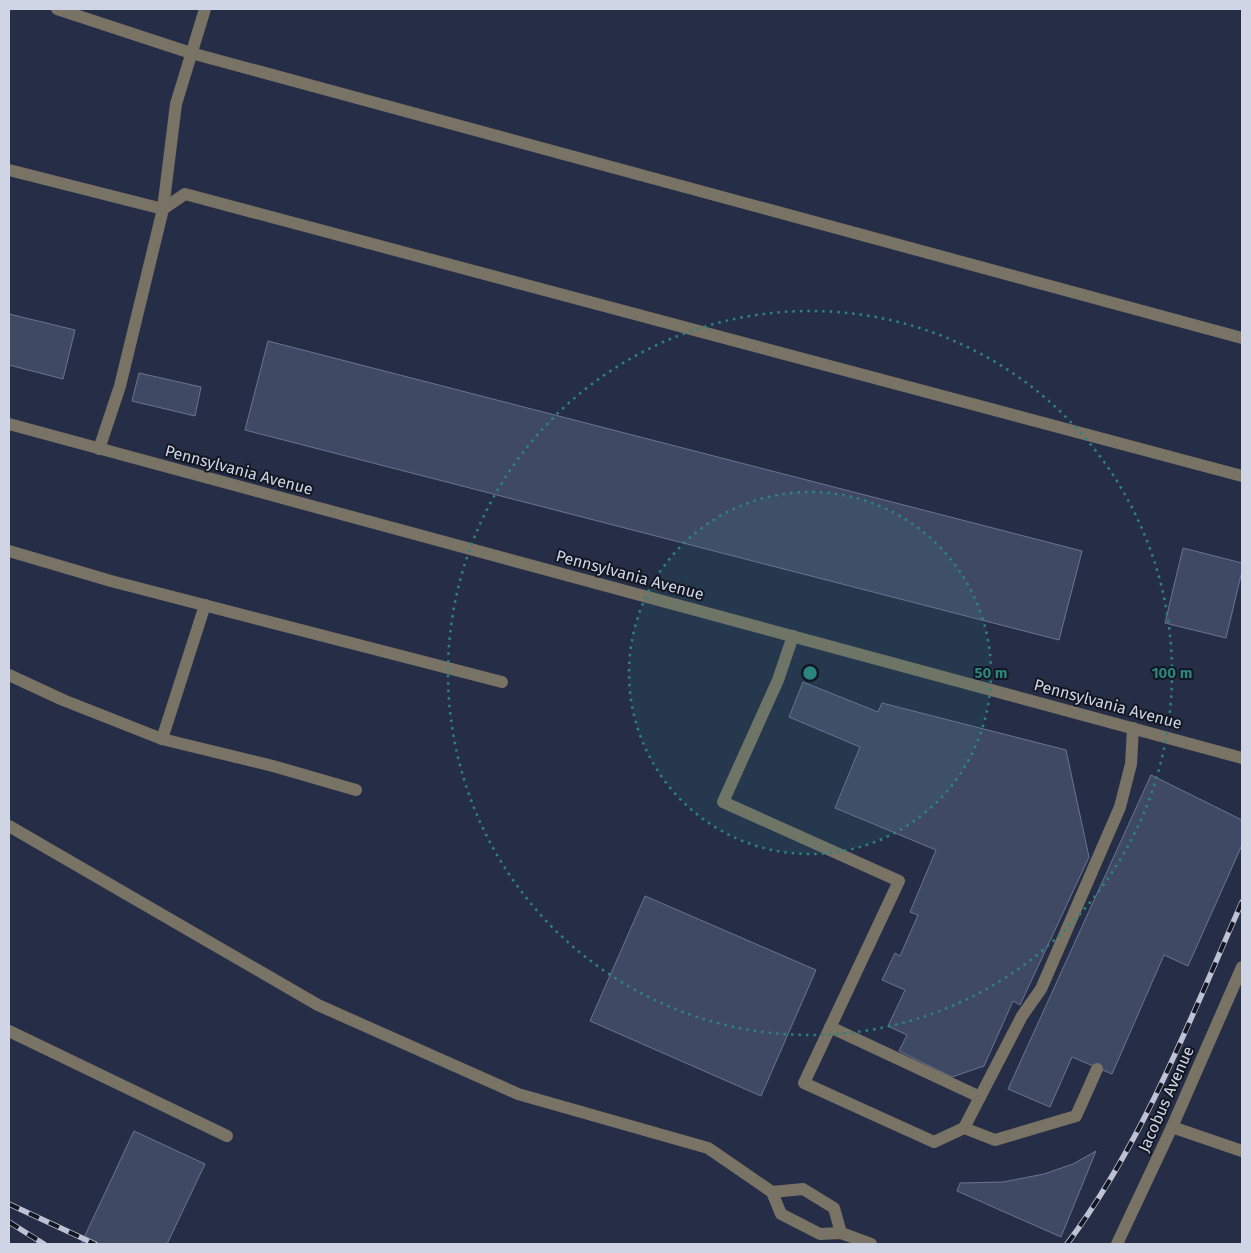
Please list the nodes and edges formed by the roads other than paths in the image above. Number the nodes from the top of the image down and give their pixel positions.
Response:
1 (57, 9) edge
2 (205, 9) edge
3 (192, 53) junction
4 (9, 172) edge
5 (162, 210) junction
6 (1242, 338) edge
7 (9, 424) edge
8 (99, 449) junction
9 (1242, 476) edge
10 (9, 551) edge
11 (205, 605) junction
12 (793, 636) junction
13 (9, 675) edge
14 (502, 682) dead end
15 (1133, 728) junction
16 (162, 738) junction
17 (1242, 758) edge
18 (356, 790) dead end
19 (9, 826) edge
20 (1242, 967) edge
21 (830, 1026) junction
22 (9, 1031) edge
23 (1097, 1069) dead end
24 (980, 1097) junction
25 (1172, 1127) junction
26 (964, 1128) junction
27 (227, 1136) dead end
28 (1242, 1151) edge
29 (772, 1192) junction
30 (841, 1233) junction
31 (871, 1244) edge
32 (1117, 1244) edge

1 - 3 street
2 - 3 street
3 - 5 street
3 - 6 street
4 - 5 street
5 - 8 street
5 - 9 street
7 - 8 street, Pennsylvania Avenue
8 - 12 street, Pennsylvania Avenue
10 - 11 street
11 - 14 street
11 - 16 street
12 - 15 street, Pennsylvania Avenue
12 - 21 street
13 - 16 street
15 - 17 street, Pennsylvania Avenue
15 - 24 street
16 - 18 street
19 - 29 street
20 - 25 street, Jacobus Avenue
21 - 24 street
21 - 26 street
22 - 27 street
23 - 26 street
24 - 26 street
25 - 28 street
25 - 32 street, Jacobus Avenue
29 - 30 street
29 - 30 street
30 - 31 street

